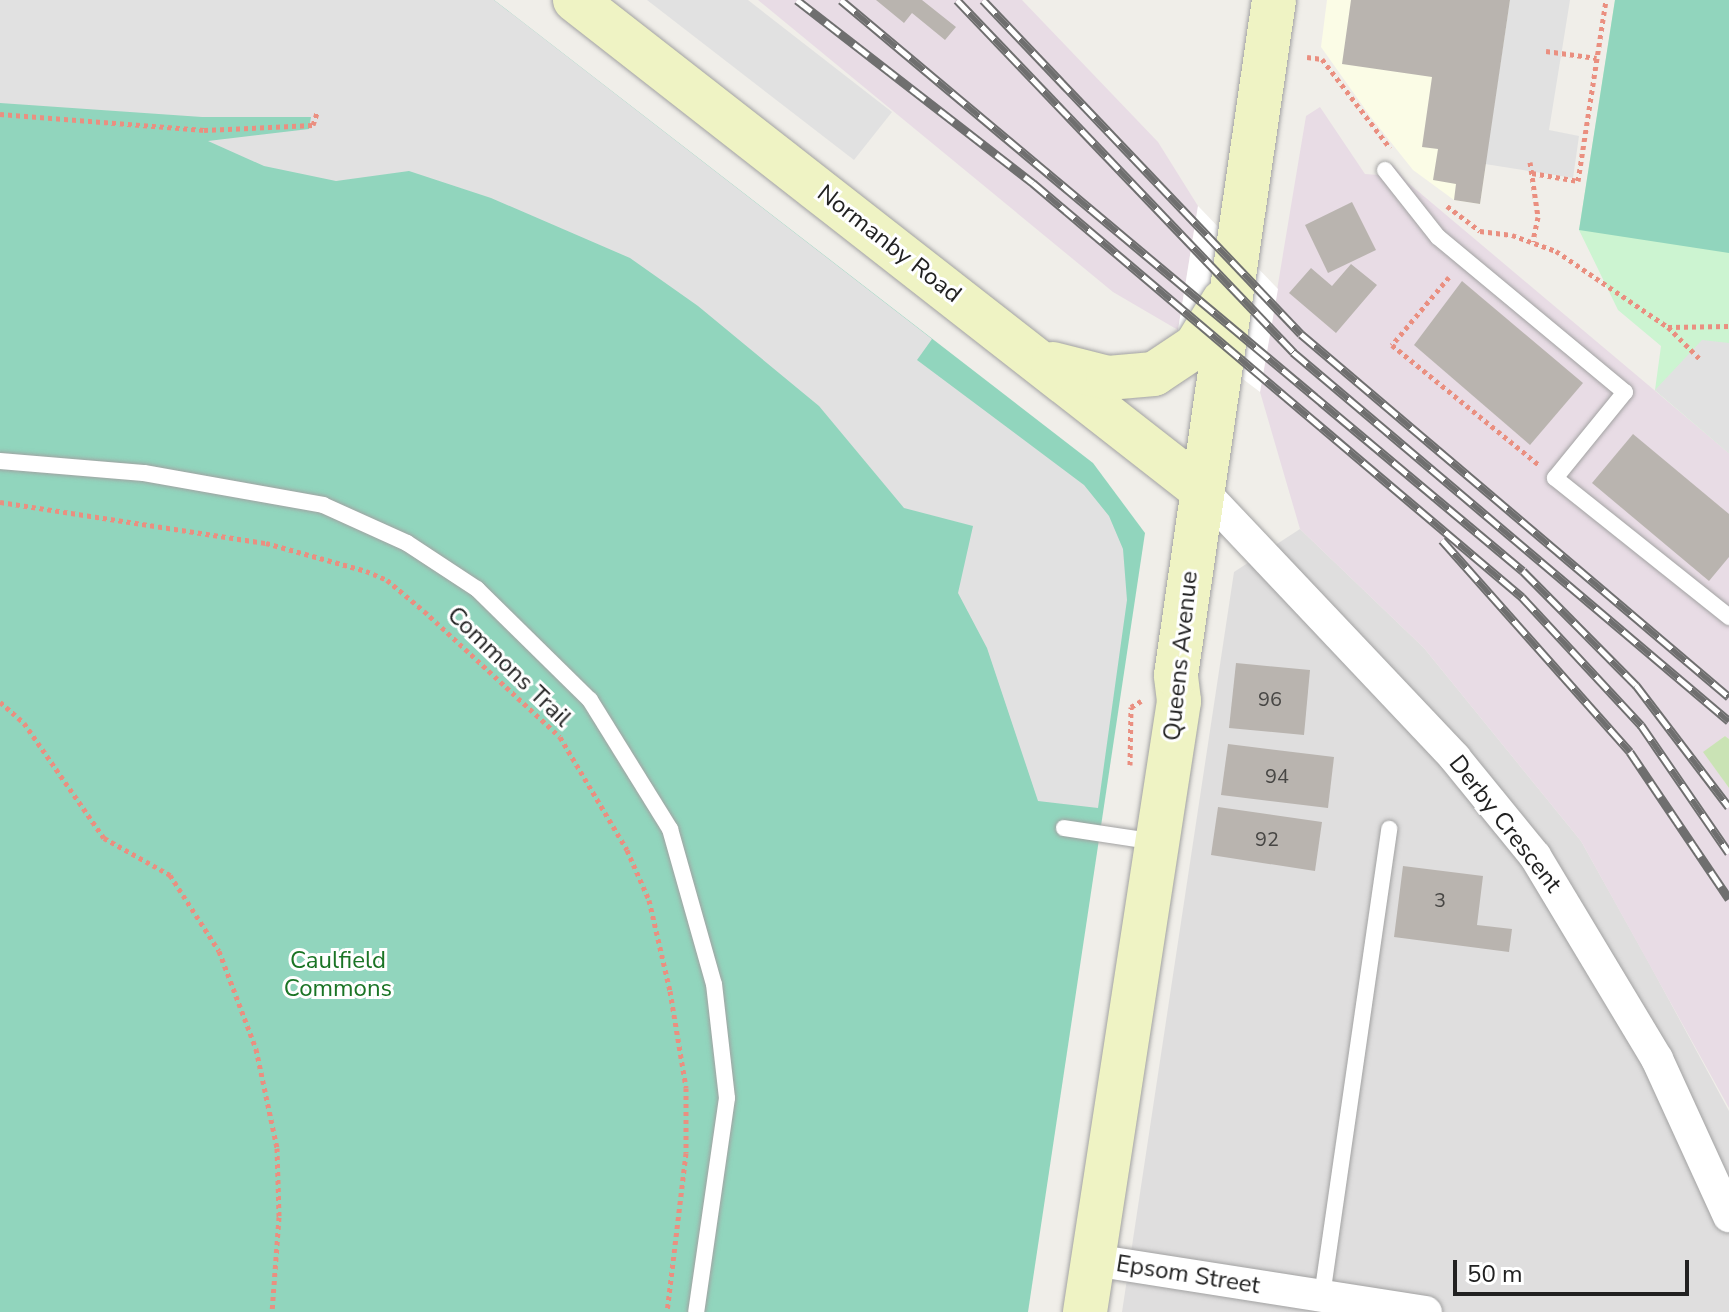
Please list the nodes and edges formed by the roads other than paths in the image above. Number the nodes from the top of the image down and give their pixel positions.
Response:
1 (575, 0) edge
2 (1274, 0) edge
3 (1385, 170) dead end
4 (1233, 274) junction
5 (1035, 358) junction
6 (0, 461) edge
7 (1201, 489) junction
8 (1729, 617) edge
9 (1064, 828) dead end
10 (1389, 829) dead end
11 (1158, 843) junction
12 (1729, 1216) edge
13 (1093, 1260) junction
14 (1322, 1296) junction
15 (696, 1312) edge
16 (1085, 1312) edge
17 (1426, 1312) edge

1 - 5 street, Normanby Road
2 - 4 street, Queens Avenue
3 - 8 lane
4 - 5 street
4 - 7 street, Queens Avenue
5 - 7 street, Normanby Road
6 - 15 lane
7 - 11 street, Queens Avenue
7 - 12 street, Derby Crescent
9 - 11 lane
10 - 14 lane
11 - 13 street, Queens Avenue
13 - 14 street, Epsom Street
13 - 16 street, Queens Avenue
14 - 17 street, Epsom Street

